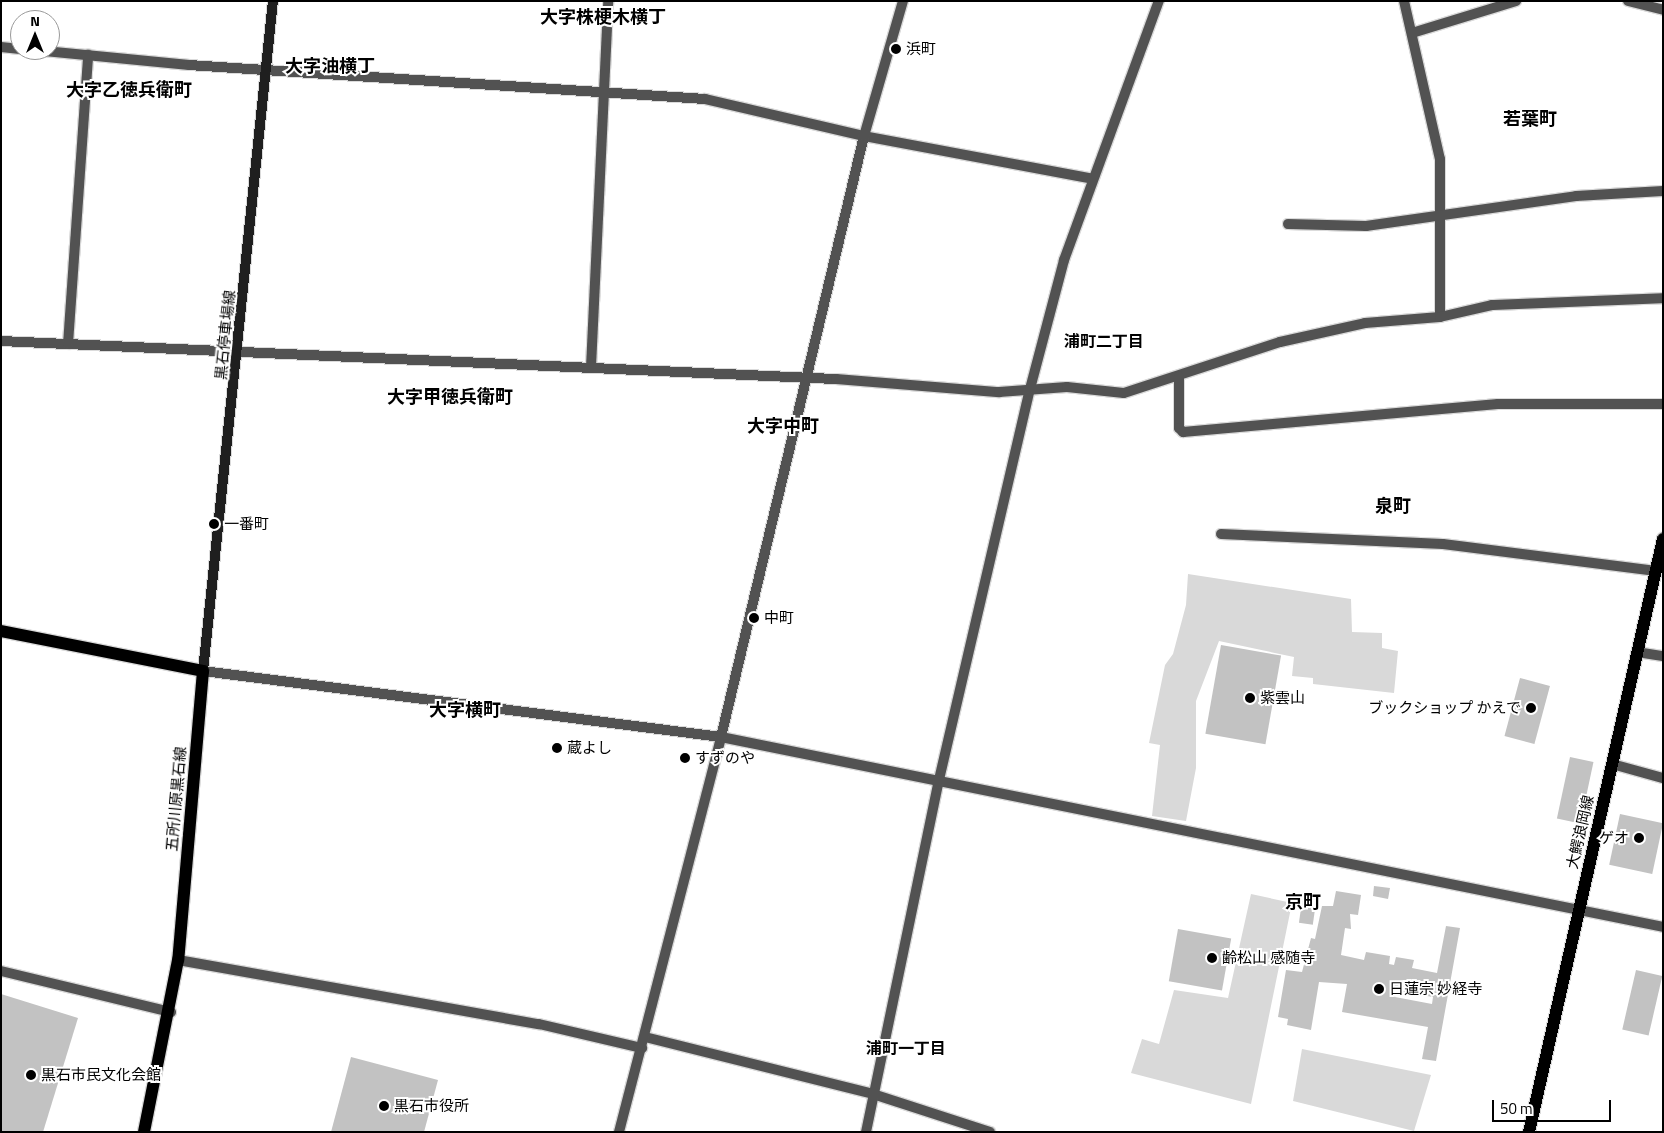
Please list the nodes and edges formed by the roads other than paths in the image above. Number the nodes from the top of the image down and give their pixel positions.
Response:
1 (273, 1) edge
2 (608, 1) edge
3 (903, 1) edge
4 (1159, 1) edge
5 (1404, 1) edge
6 (1516, 1) edge
7 (1628, 1) edge
8 (1662, 7) edge
9 (1412, 33) junction
10 (60, 52) edge
11 (88, 55) junction
12 (265, 70) junction
13 (603, 90) junction
14 (864, 136) junction
15 (1093, 179) junction
16 (1663, 192) edge
17 (1441, 214) junction
18 (1288, 224) dead end
19 (1663, 298) edge
20 (1440, 317) junction
21 (1, 341) edge
22 (68, 344) junction
23 (238, 352) junction
24 (591, 367) junction
25 (1179, 376) junction
26 (805, 379) junction
27 (1030, 389) junction
28 (1663, 404) edge
29 (1221, 534) dead end
30 (1663, 539) edge
31 (1656, 571) junction
32 (1, 632) edge
33 (1637, 652) junction
34 (1663, 656) edge
35 (203, 671) junction
36 (721, 738) junction
37 (1612, 764) junction
38 (1663, 778) edge
39 (938, 784) junction
40 (1580, 908) junction
41 (1663, 927) edge
42 (178, 960) junction
43 (1, 971) edge
44 (171, 1012) junction
45 (645, 1037) junction
46 (642, 1048) junction
47 (873, 1094) junction
48 (144, 1132) edge
49 (619, 1132) edge
50 (866, 1132) edge
51 (990, 1132) edge
52 (1529, 1132) edge

1 - 12 main road, 黒石停車場線
2 - 13 street
3 - 14 street
4 - 15 street
5 - 9 street
6 - 9 street
7 - 8 street
9 - 17 street
10 - 11 street
11 - 12 street
11 - 22 street
12 - 13 street
12 - 23 main road, 黒石停車場線
13 - 14 street
13 - 24 street
14 - 15 street
14 - 26 street
15 - 27 street
16 - 17 street
17 - 18 street
17 - 20 street
19 - 20 street
20 - 25 street
21 - 22 street
22 - 23 street
23 - 24 street
23 - 35 main road, 黒石停車場線
24 - 26 street
25 - 27 street
25 - 28 street
26 - 27 street
26 - 36 street
27 - 39 street
29 - 31 street
30 - 31 main road, 大鰐浪岡線
31 - 33 main road, 大鰐浪岡線
32 - 35 main road
33 - 34 street
33 - 37 main road, 大鰐浪岡線
35 - 36 street
35 - 42 main road, 五所川原黒石線
36 - 39 street
36 - 45 street
37 - 38 street
37 - 40 main road, 大鰐浪岡線
39 - 40 street
39 - 47 street
40 - 41 street
40 - 52 main road, 大鰐浪岡線
42 - 44 main road, 五所川原黒石線
42 - 46 street
43 - 44 street
44 - 48 main road, 五所川原黒石線
45 - 46 street
45 - 47 street
46 - 49 street
47 - 50 street
47 - 51 street

